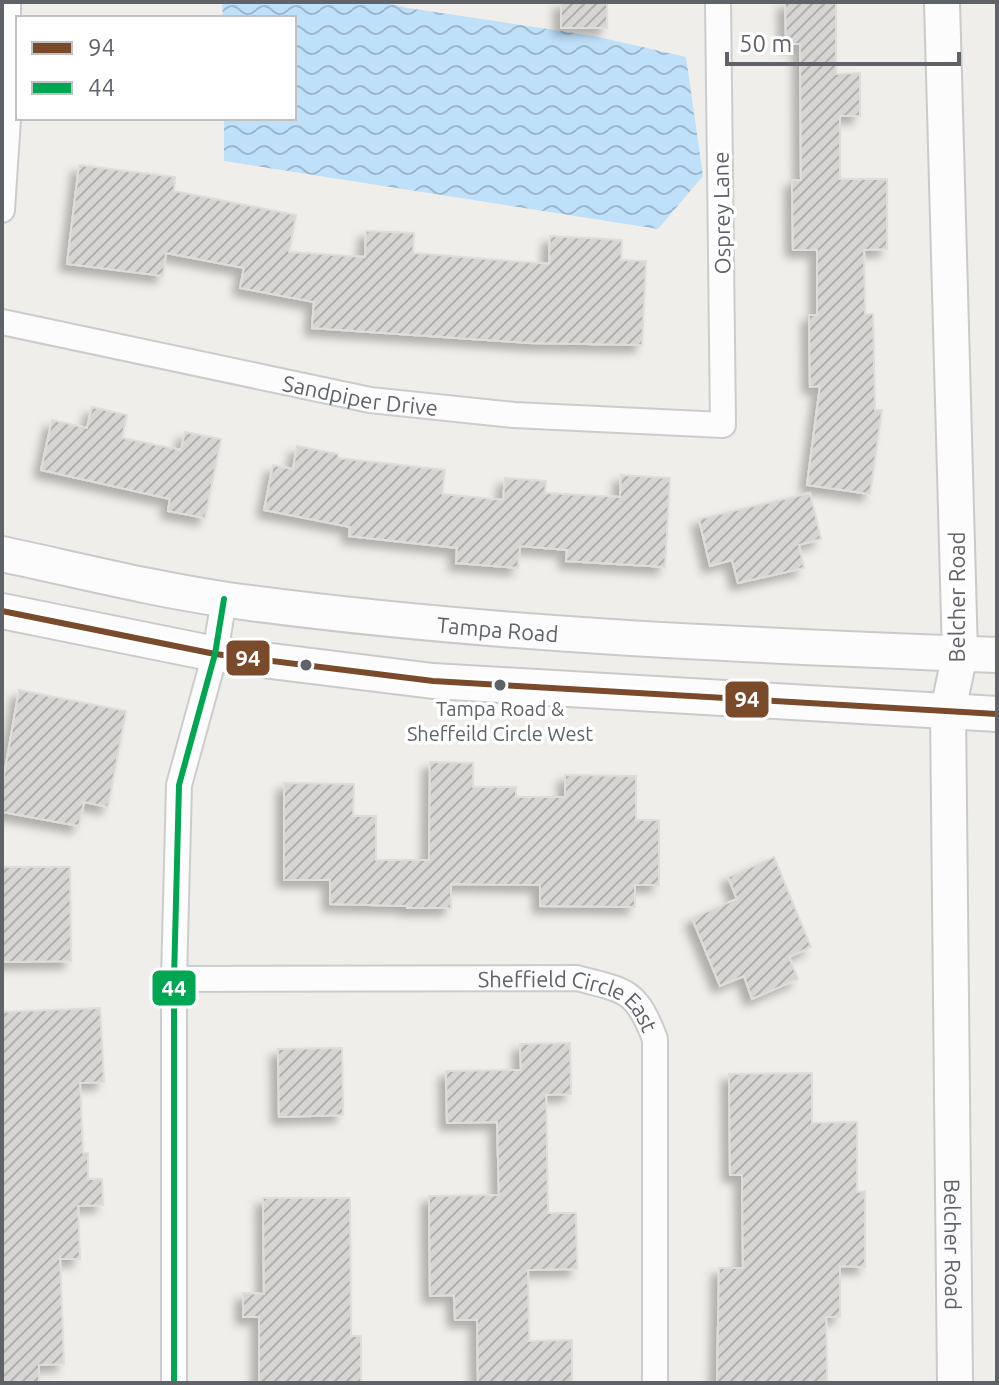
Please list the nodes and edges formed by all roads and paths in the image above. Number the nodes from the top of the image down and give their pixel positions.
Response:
1 (8, 2) edge
2 (718, 2) edge
3 (942, 2) edge
4 (2, 210) edge
5 (2, 322) edge
6 (723, 425) joint
7 (2, 554) edge
8 (224, 599) junction
9 (2, 611) edge
10 (215, 654) junction
11 (960, 654) junction
12 (997, 655) edge
13 (948, 710) junction
14 (997, 714) edge
15 (174, 979) junction
16 (174, 1383) edge
17 (655, 1383) edge
18 (955, 1383) edge

1 - 4 street
2 - 6 street, Osprey Lane
3 - 11 main road, Belcher Road
5 - 6 street, Sandpiper Drive
7 - 8 main road, Tampa Road
8 - 10 street
8 - 11 main road, Tampa Road
9 - 10 main road
10 - 13 main road
10 - 15 street
11 - 12 main road, Tampa Road
11 - 13 main road, Belcher Road
13 - 14 main road
13 - 18 main road, Belcher Road
15 - 16 street
15 - 17 street, Sheffield Circle East

